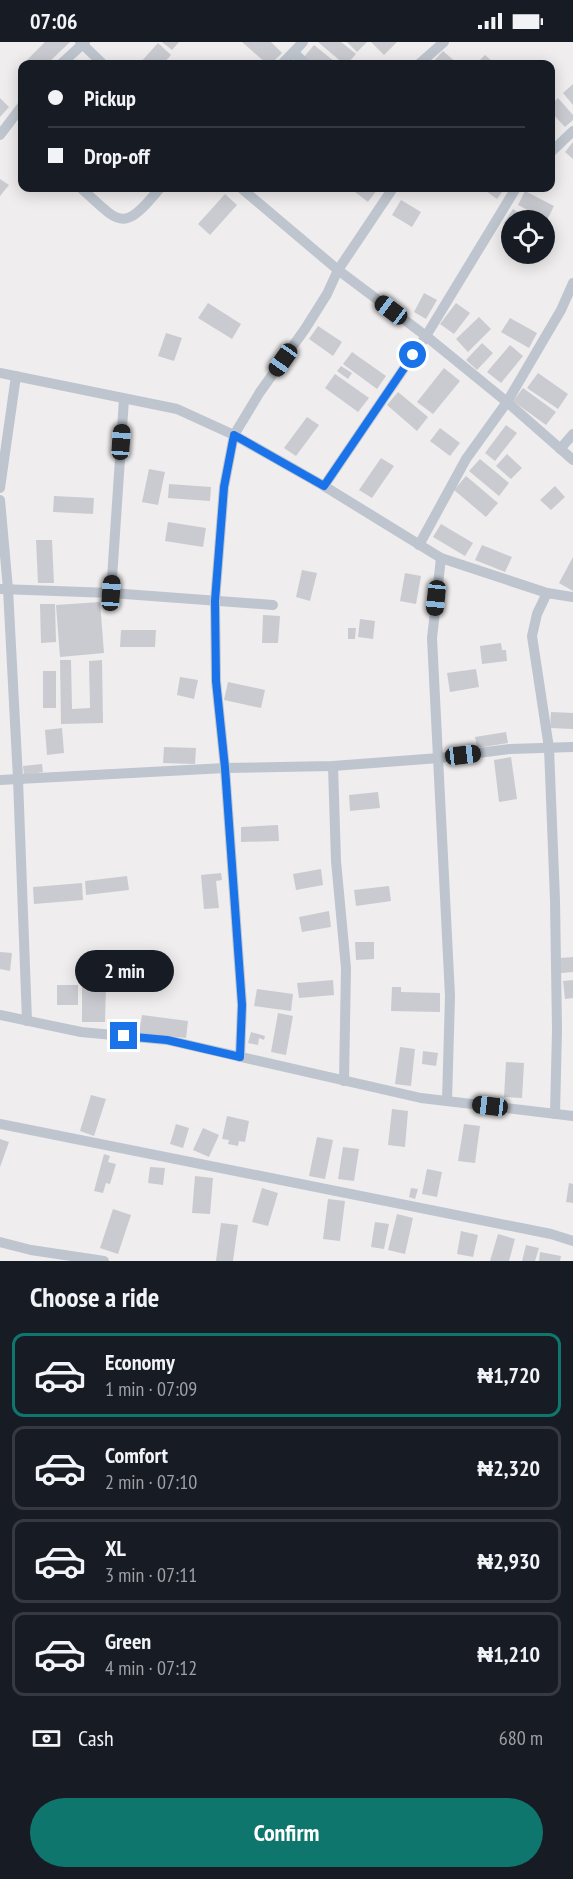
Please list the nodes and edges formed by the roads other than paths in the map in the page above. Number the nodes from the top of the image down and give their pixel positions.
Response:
1 (303, 42) edge
2 (444, 42) edge
3 (82, 43) edge
4 (294, 53) junction
5 (65, 60) edge
6 (100, 60) edge
7 (286, 60) edge
8 (302, 60) edge
9 (424, 60) edge
10 (18, 111) edge
11 (573, 131) edge
12 (0, 135) edge
13 (555, 148) edge
14 (86, 192) edge
15 (157, 192) edge
16 (246, 192) edge
17 (390, 192) edge
18 (514, 192) edge
19 (338, 270) junction
20 (573, 283) edge
21 (426, 336) junction
22 (0, 373) edge
23 (16, 376) junction
24 (124, 399) junction
25 (507, 402) junction
26 (573, 434) edge
27 (234, 435) junction
28 (560, 449) junction
29 (573, 460) edge
30 (324, 486) junction
31 (0, 488) edge
32 (0, 500) edge
33 (419, 545) junction
34 (441, 558) junction
35 (4, 589) edge
36 (111, 593) junction
37 (547, 593) junction
38 (573, 597) edge
39 (215, 601) junction
40 (273, 605) dead end
41 (573, 747) edge
42 (549, 748) junction
43 (439, 758) junction
44 (333, 766) junction
45 (225, 768) junction
46 (18, 779) junction
47 (0, 780) edge
48 (0, 1015) edge
49 (27, 1021) junction
50 (240, 1057) junction
51 (344, 1081) junction
52 (447, 1101) junction
53 (555, 1114) junction
54 (573, 1116) edge
55 (0, 1124) edge
56 (573, 1241) edge
57 (0, 1242) edge
58 (104, 1261) edge

1 - 4 street
2 - 9 street
3 - 5 street
3 - 6 street
4 - 7 street
4 - 8 street
10 - 12 street
11 - 13 street
14 - 15 street
16 - 19 street
17 - 19 street
18 - 21 street
19 - 21 street
19 - 27 street
20 - 25 street
21 - 25 street
21 - 30 street
22 - 23 street
23 - 24 street
23 - 31 street
24 - 27 street
24 - 36 street
25 - 28 street
25 - 33 street
26 - 28 street
27 - 30 street
27 - 39 street
28 - 29 street
30 - 33 street
32 - 35 street
33 - 34 street
34 - 37 street
34 - 43 street
35 - 36 street
35 - 46 street
36 - 39 street
37 - 38 street
37 - 42 street
39 - 40 street
39 - 45 street
41 - 42 street
42 - 43 street
42 - 53 street
43 - 44 street
43 - 52 street
44 - 45 street
44 - 51 street
45 - 46 street
45 - 50 street
46 - 47 street
46 - 49 street
48 - 49 street
49 - 50 street
50 - 51 street
51 - 52 street
52 - 53 street
53 - 54 street
55 - 56 street
57 - 58 street

